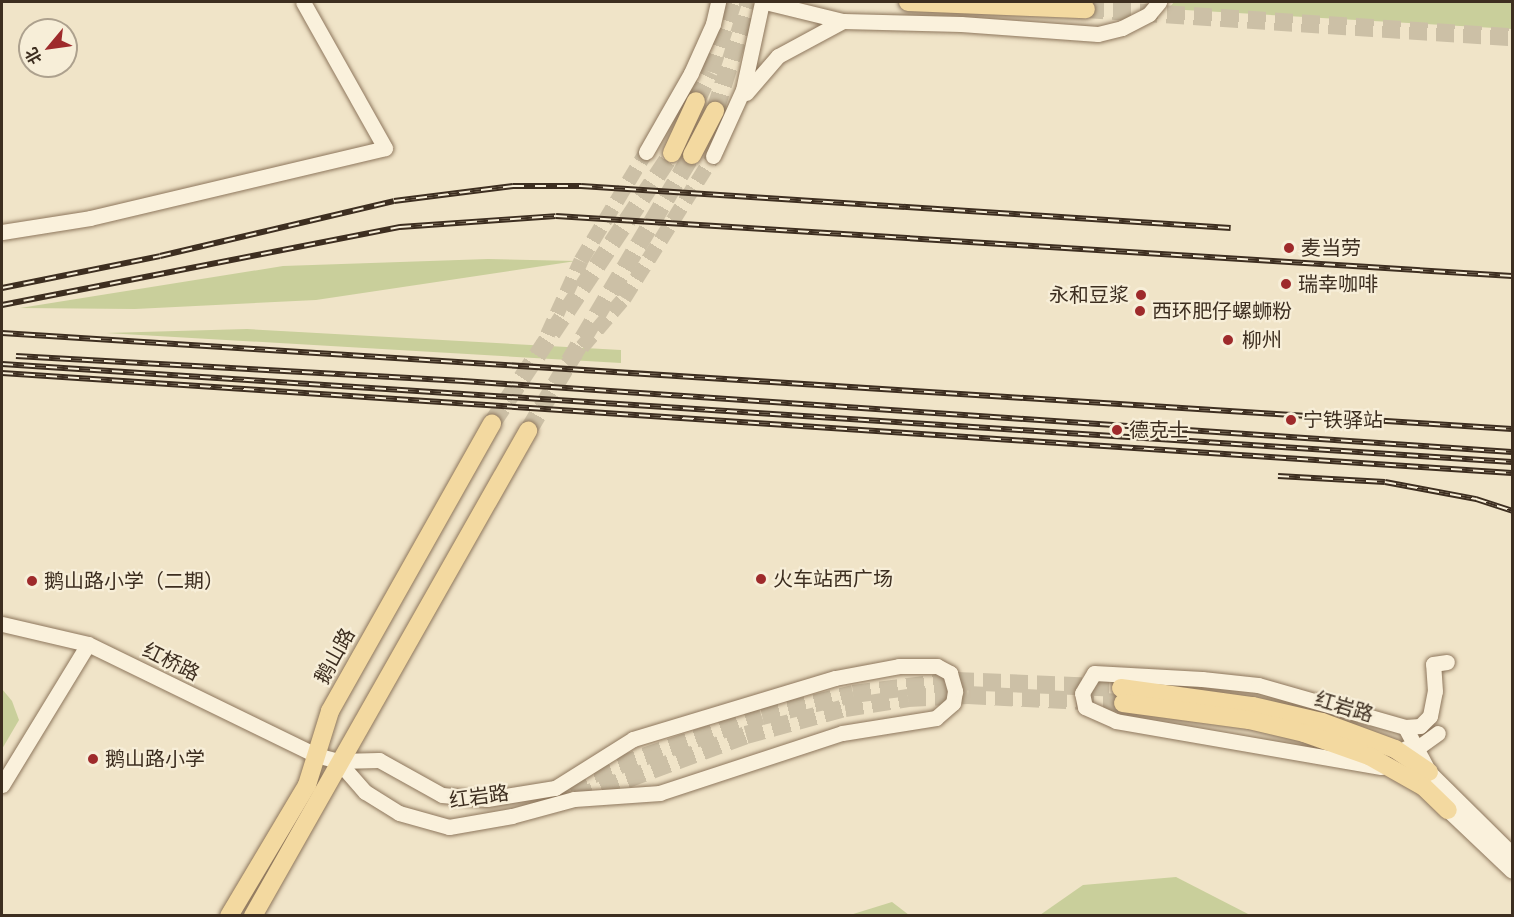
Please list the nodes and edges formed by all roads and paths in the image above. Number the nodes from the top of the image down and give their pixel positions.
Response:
1 (303, 2) edge
2 (718, 2) edge
3 (763, 2) edge
4 (908, 2) edge
5 (1159, 2) edge
6 (1086, 9) tunnel mouth
7 (843, 21) junction
8 (696, 101) tunnel mouth
9 (739, 103) junction
10 (715, 111) tunnel mouth
11 (646, 152) tunnel mouth
12 (672, 153) tunnel mouth
13 (692, 155) tunnel mouth
14 (713, 156) tunnel mouth
15 (2, 232) edge
16 (492, 423) tunnel mouth
17 (528, 431) tunnel mouth
18 (2, 624) edge
19 (88, 644) junction
20 (1447, 662) dead end
21 (1405, 727) junction
22 (1438, 733) dead end
23 (1395, 750) junction
24 (316, 755) junction
25 (338, 761) junction
26 (1391, 768) junction
27 (1429, 772) junction
28 (2, 785) edge
29 (1448, 810) joint
30 (1512, 854) edge
31 (1512, 871) edge
32 (229, 915) edge
33 (253, 915) edge

1 - 15 street
2 - 11 street
3 - 7 street
3 - 9 street
4 - 6 main road
5 - 7 street
7 - 9 street
8 - 12 main road
9 - 14 street
10 - 13 main road
16 - 24 main road, 鹅山路
17 - 25 main road
18 - 19 street, 红桥路
19 - 24 street, 红桥路
19 - 28 street
20 - 21 street
21 - 26 street
21 - 27 street
22 - 23 street
23 - 26 main road, 红岩路
23 - 27 main road, 红岩路
24 - 25 street, 红岩路
24 - 32 main road, 鹅山路
25 - 25 street, 红岩路
25 - 33 main road
26 - 29 main road, 红岩路
27 - 30 street, 红岩路
29 - 31 street, 红岩路

